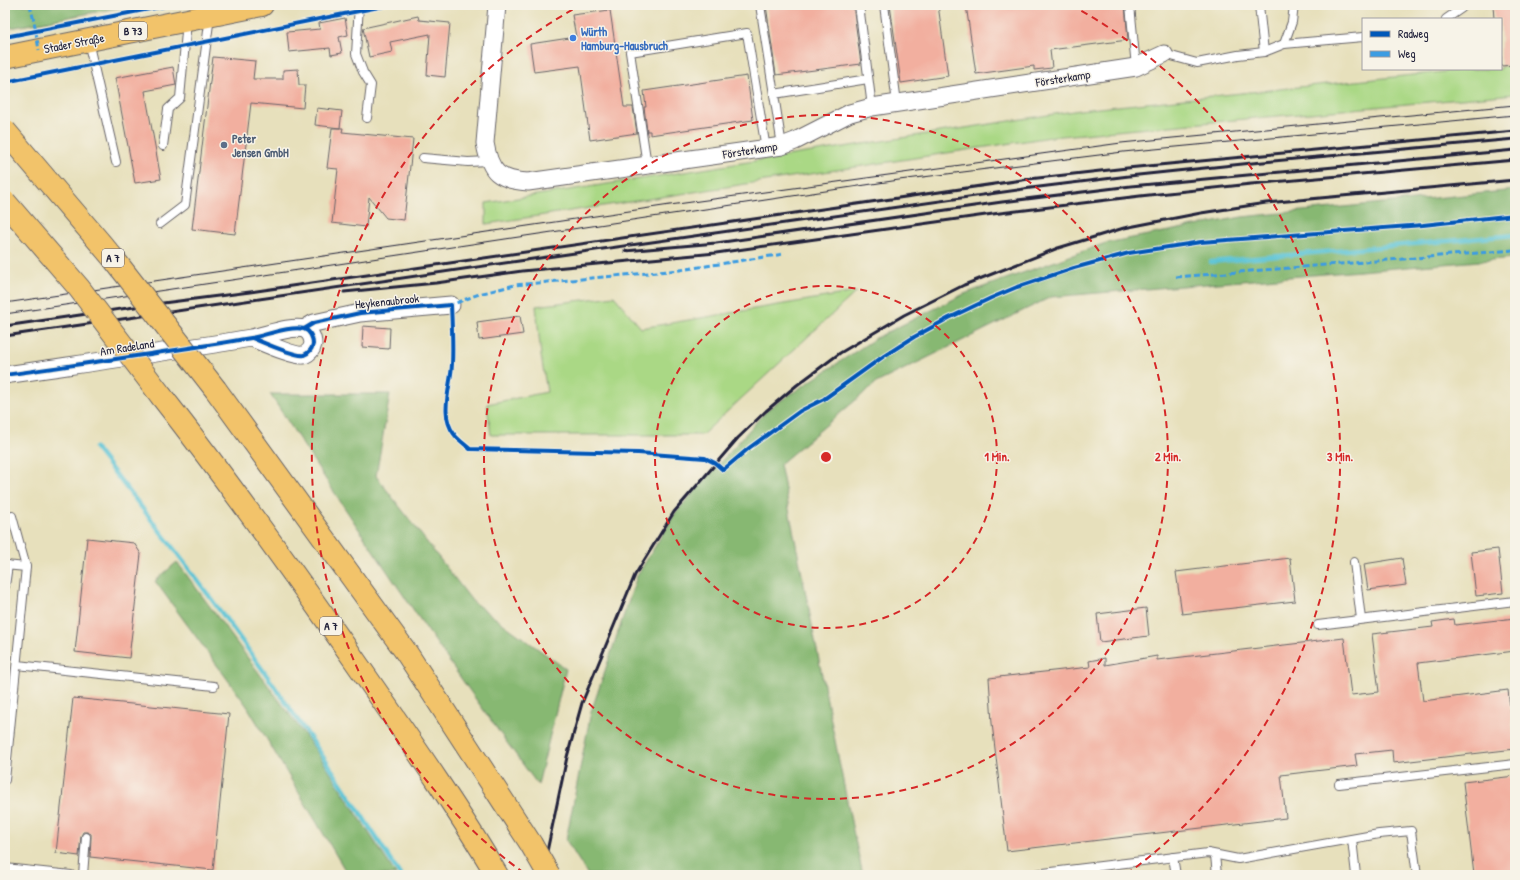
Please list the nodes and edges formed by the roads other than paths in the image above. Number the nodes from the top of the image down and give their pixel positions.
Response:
1 (262, 5) edge
2 (359, 5) edge
3 (497, 5) edge
4 (760, 5) edge
5 (859, 5) edge
6 (884, 5) edge
7 (1130, 5) edge
8 (1259, 5) edge
9 (1294, 5) edge
10 (1462, 5) edge
11 (210, 16) junction
12 (1447, 18) edge
13 (188, 20) junction
14 (1362, 37) edge
15 (88, 40) junction
16 (1284, 44) junction
17 (1264, 52) junction
18 (1164, 54) joint
19 (5, 57) edge
20 (1136, 67) junction
21 (868, 79) junction
22 (774, 94) junction
23 (897, 103) junction
24 (872, 107) junction
25 (367, 118) dead end
26 (5, 131) edge
27 (163, 146) dead end
28 (774, 147) junction
29 (423, 158) dead end
30 (489, 161) junction
31 (116, 162) dead end
32 (647, 165) junction
33 (5, 202) edge
34 (160, 224) dead end
35 (451, 305) dead end
36 (304, 329) junction
37 (252, 338) junction
38 (5, 375) edge
39 (12, 516) dead end
40 (1354, 562) dead end
41 (7, 565) edge
42 (26, 567) junction
43 (5, 586) edge
44 (1515, 601) edge
45 (1361, 619) junction
46 (1318, 625) dead end
47 (16, 665) junction
48 (214, 686) dead end
49 (1515, 764) edge
50 (5, 780) edge
51 (1340, 784) dead end
52 (86, 837) dead end
53 (1352, 839) junction
54 (1215, 855) junction
55 (1173, 857) junction
56 (5, 868) edge
57 (71, 875) edge
58 (83, 875) edge
59 (497, 875) edge
60 (549, 875) edge
61 (1027, 875) edge
62 (1176, 875) edge
63 (1217, 875) edge
64 (1356, 875) edge
65 (1418, 875) edge

1 - 11 main road, Stader Straße / B 73
2 - 25 lane
3 - 30 street, Försterkamp
4 - 22 lane
5 - 21 lane
6 - 23 lane
7 - 20 lane
8 - 17 lane
9 - 16 lane
10 - 12 lane
11 - 13 main road, Stader Straße / B 73
11 - 34 lane
13 - 15 main road, Stader Straße / B 73
13 - 27 lane
14 - 16 lane
15 - 19 main road, Stader Straße / B 73
15 - 31 lane
16 - 17 lane
17 - 18 lane
18 - 20 street, Försterkamp
20 - 23 street, Försterkamp
21 - 22 lane
21 - 24 lane
22 - 28 lane
23 - 24 street, Försterkamp
24 - 28 street, Försterkamp
26 - 60 main road, A 7, bridge
28 - 32 street, Försterkamp
28 - 32 lane
29 - 30 lane
30 - 32 street, Försterkamp
33 - 59 main road, A 7, bridge
35 - 36 street, Heykenaubrook
36 - 37 street, Am Radeland
36 - 37 street, Am Radeland
37 - 38 street, Am Radeland
39 - 42 lane
40 - 45 lane
41 - 42 lane
41 - 43 lane
42 - 47 lane
44 - 45 lane
45 - 46 lane
47 - 48 lane
47 - 50 lane
49 - 51 lane
52 - 58 lane
53 - 54 lane
53 - 64 lane
53 - 65 lane
54 - 55 lane
54 - 63 lane
55 - 61 lane
55 - 62 lane
56 - 57 lane

